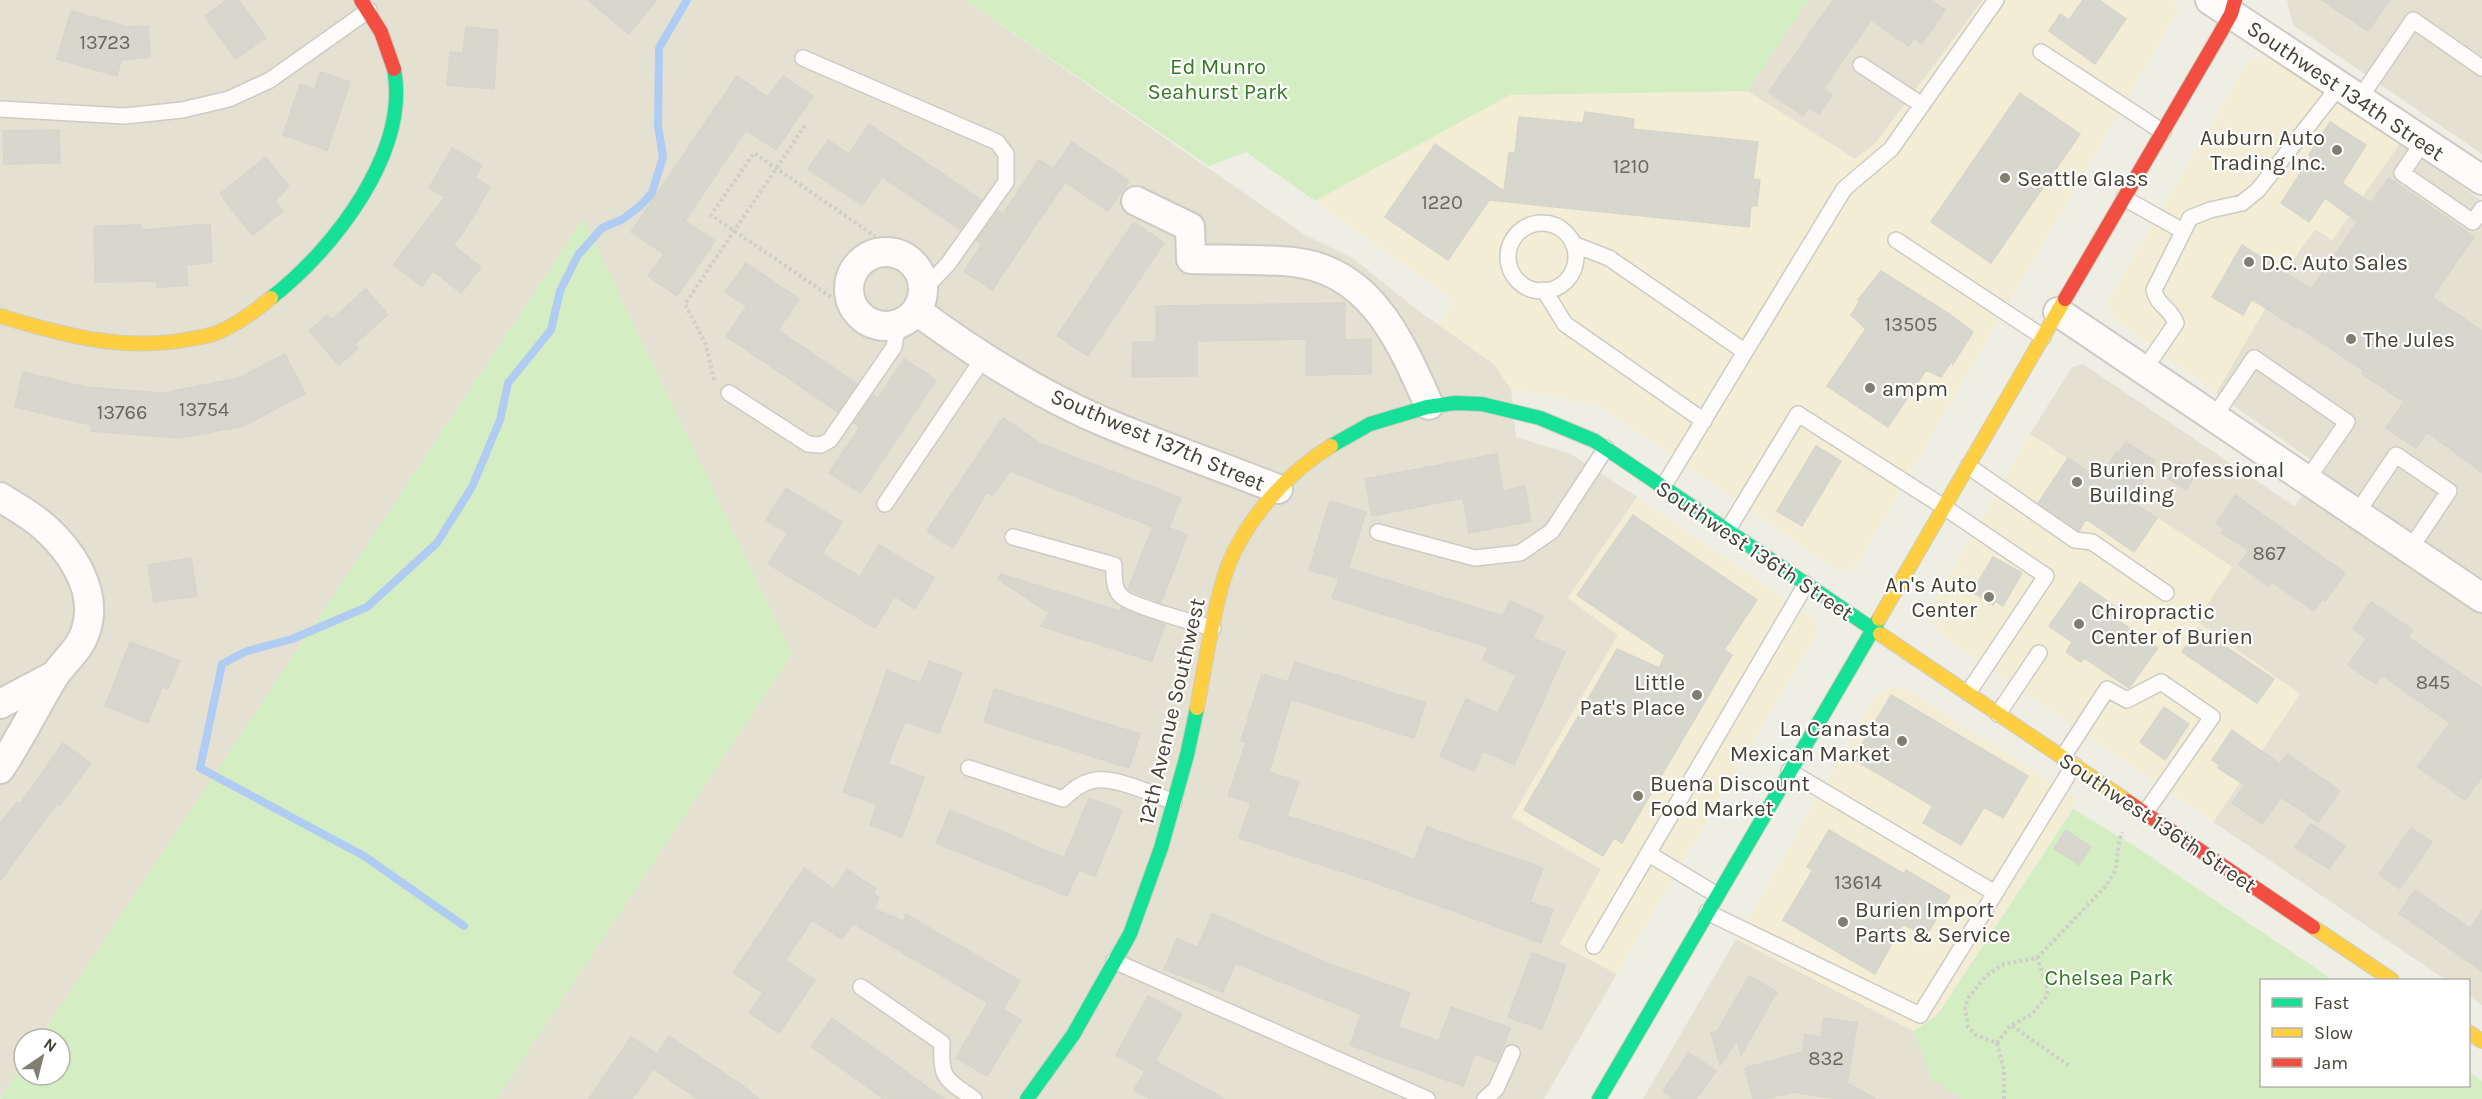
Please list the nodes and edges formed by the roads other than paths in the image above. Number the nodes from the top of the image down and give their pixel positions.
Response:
1 (1996, 0) edge
2 (2231, 3) edge
3 (365, 5) edge
4 (2041, 52) dead end
5 (803, 58) dead end
6 (1861, 65) dead end
7 (2482, 68) edge
8 (2350, 92) junction
9 (1922, 105) junction
10 (0, 109) edge
11 (2163, 132) junction
12 (2424, 141) junction
13 (2482, 180) edge
14 (2124, 198) junction
15 (1136, 201) dead end
16 (2482, 209) edge
17 (2183, 231) junction
18 (1896, 240) dead end
19 (1573, 244) junction
20 (1544, 290) junction
21 (913, 308) junction
22 (2058, 312) junction
23 (0, 316) edge
24 (2043, 337) junction
25 (1744, 351) junction
26 (984, 357) junction
27 (2144, 370) junction
28 (729, 393) road end
29 (1429, 405) junction
30 (2214, 417) junction
31 (1704, 421) junction
32 (1606, 448) junction
33 (1968, 466) junction
34 (2307, 480) junction
35 (1663, 487) junction
36 (1278, 489) junction
37 (0, 496) edge
38 (885, 504) dead end
39 (1944, 507) junction
40 (2357, 513) junction
41 (1727, 531) junction
42 (1378, 532) dead end
43 (1013, 537) dead end
44 (2410, 549) junction
45 (1806, 584) junction
46 (2166, 593) dead end
47 (2482, 597) edge
48 (1213, 628) junction
49 (1872, 629) junction
50 (2039, 653) dead end
51 (55, 675) junction
52 (1968, 693) junction
53 (0, 704) edge
54 (1998, 714) junction
55 (2068, 761) junction
56 (969, 768) dead end
57 (0, 769) edge
58 (1789, 771) junction
59 (1174, 802) junction
60 (2145, 813) junction
61 (1649, 854) junction
62 (1995, 893) junction
63 (1717, 895) junction
64 (1707, 912) junction
65 (1594, 946) dead end
66 (1114, 961) junction
67 (2389, 979) edge
68 (861, 987) dead end
69 (1512, 1053) dead end
70 (974, 1099) edge
71 (1027, 1099) edge
72 (1427, 1099) edge
73 (1485, 1099) edge
74 (1599, 1099) edge

1 - 9 lane
2 - 8 street, Southwest 134th Street
2 - 11 street
3 - 10 lane
3 - 23 street
4 - 11 lane
5 - 21 lane
6 - 9 lane
7 - 8 lane
8 - 12 street, Southwest 134th Street
8 - 17 lane
9 - 25 lane
11 - 14 street
12 - 13 street, Southwest 134th Street
12 - 16 lane
14 - 17 lane
14 - 22 street
15 - 29 street
17 - 27 lane
18 - 24 lane
19 - 20 lane
19 - 20 lane
19 - 25 lane
20 - 31 lane
21 - 26 street, Southwest 137th Street
21 - 28 lane
22 - 24 street
22 - 27 street
24 - 33 street
25 - 31 lane
26 - 36 street, Southwest 137th Street
26 - 38 lane
27 - 30 street
29 - 32 street, Southwest 136th Street
29 - 36 street, 12th Avenue Southwest
30 - 34 street
30 - 34 lane
31 - 35 lane
32 - 35 street, Southwest 136th Street
32 - 42 lane
33 - 39 street
33 - 46 lane
34 - 40 street
35 - 41 street, Southwest 136th Street
36 - 48 street, 12th Avenue Southwest
37 - 51 street
39 - 41 lane
39 - 49 street
39 - 52 lane
40 - 44 street
40 - 44 lane
41 - 45 street, Southwest 136th Street
43 - 48 lane
44 - 47 street
45 - 49 street, Southwest 136th Street
45 - 61 lane
48 - 59 street, 12th Avenue Southwest
49 - 52 street, Southwest 136th Street
49 - 58 street
50 - 54 lane
51 - 53 street
51 - 57 street
52 - 54 street, Southwest 136th Street
54 - 55 street, Southwest 136th Street
55 - 60 street, Southwest 136th Street
55 - 60 lane
55 - 62 lane
56 - 59 lane
58 - 62 lane
58 - 63 street
59 - 66 street, 12th Avenue Southwest
60 - 67 street, Southwest 136th Street
61 - 63 lane
61 - 65 lane
62 - 64 lane
63 - 64 street
64 - 74 street
66 - 71 street, 12th Avenue Southwest
66 - 72 lane
68 - 70 lane
69 - 73 lane

